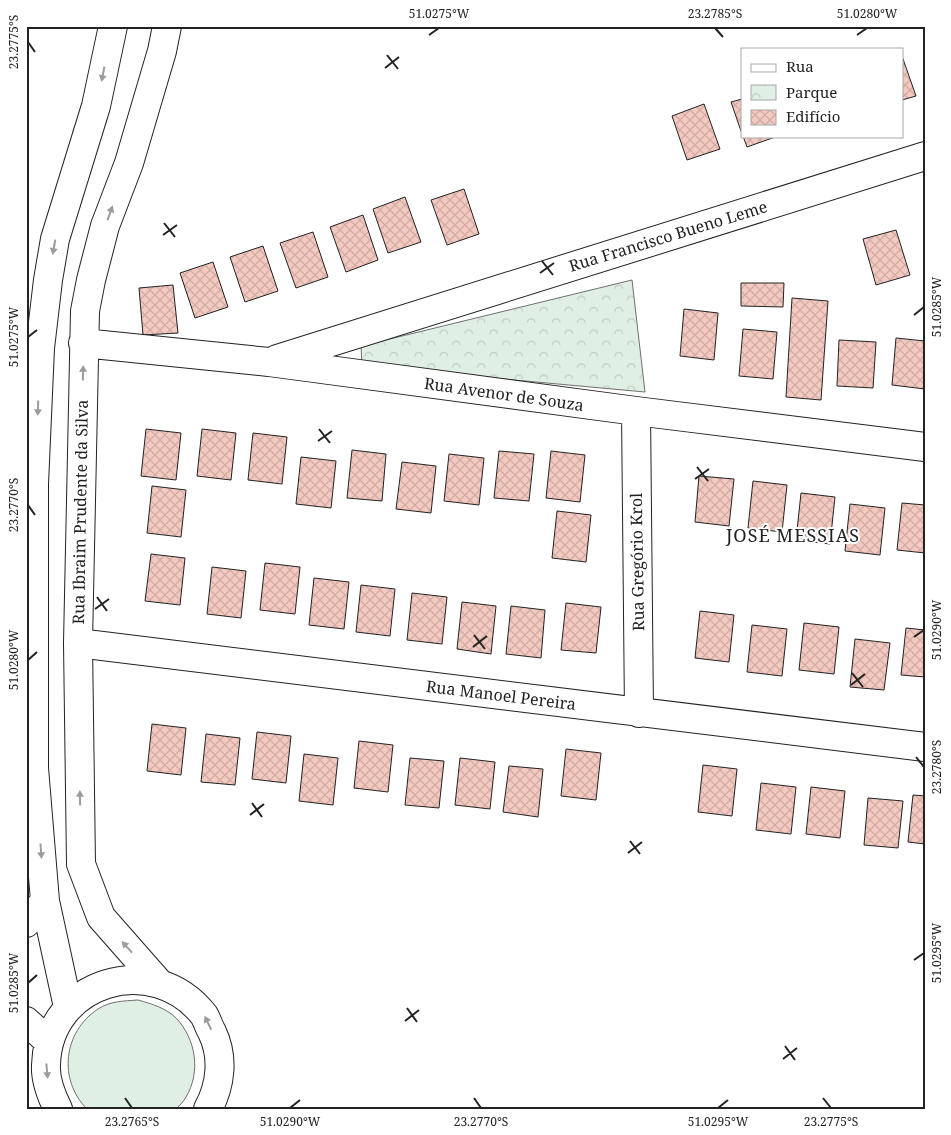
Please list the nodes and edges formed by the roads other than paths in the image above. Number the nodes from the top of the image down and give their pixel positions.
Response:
1 (113, 26) edge
2 (167, 26) edge
3 (925, 156) edge
4 (83, 343) junction
5 (269, 362) junction
6 (636, 411) junction
7 (925, 447) edge
8 (78, 643) junction
9 (639, 712) junction
10 (925, 747) edge
11 (45, 901) junction
12 (26, 924) edge
13 (159, 983) junction
14 (68, 1008) junction
15 (26, 1021) edge
16 (49, 1042) junction
17 (58, 1109) edge
18 (208, 1109) edge

1 -> 11 street
4 -> 2 street, Rua Ibraim Prudente da Silva
3 - 5 street, Rua Francisco Bueno Leme
4 - 5 street, Rua Avenor de Souza
8 -> 4 street, Rua Ibraim Prudente da Silva
5 - 6 street, Rua Avenor de Souza
6 - 7 street, Rua Avenor de Souza
6 - 9 street, Rua Gregório Krol
8 - 9 street, Rua Manoel Pereira
13 -> 8 street, Rua Ibraim Prudente da Silva
9 - 10 street, Rua Manoel Pereira
11 - 12 street
11 - 14 street
13 - 14 street
18 -> 13 street
14 - 16 street
15 - 16 street
16 -> 17 street

